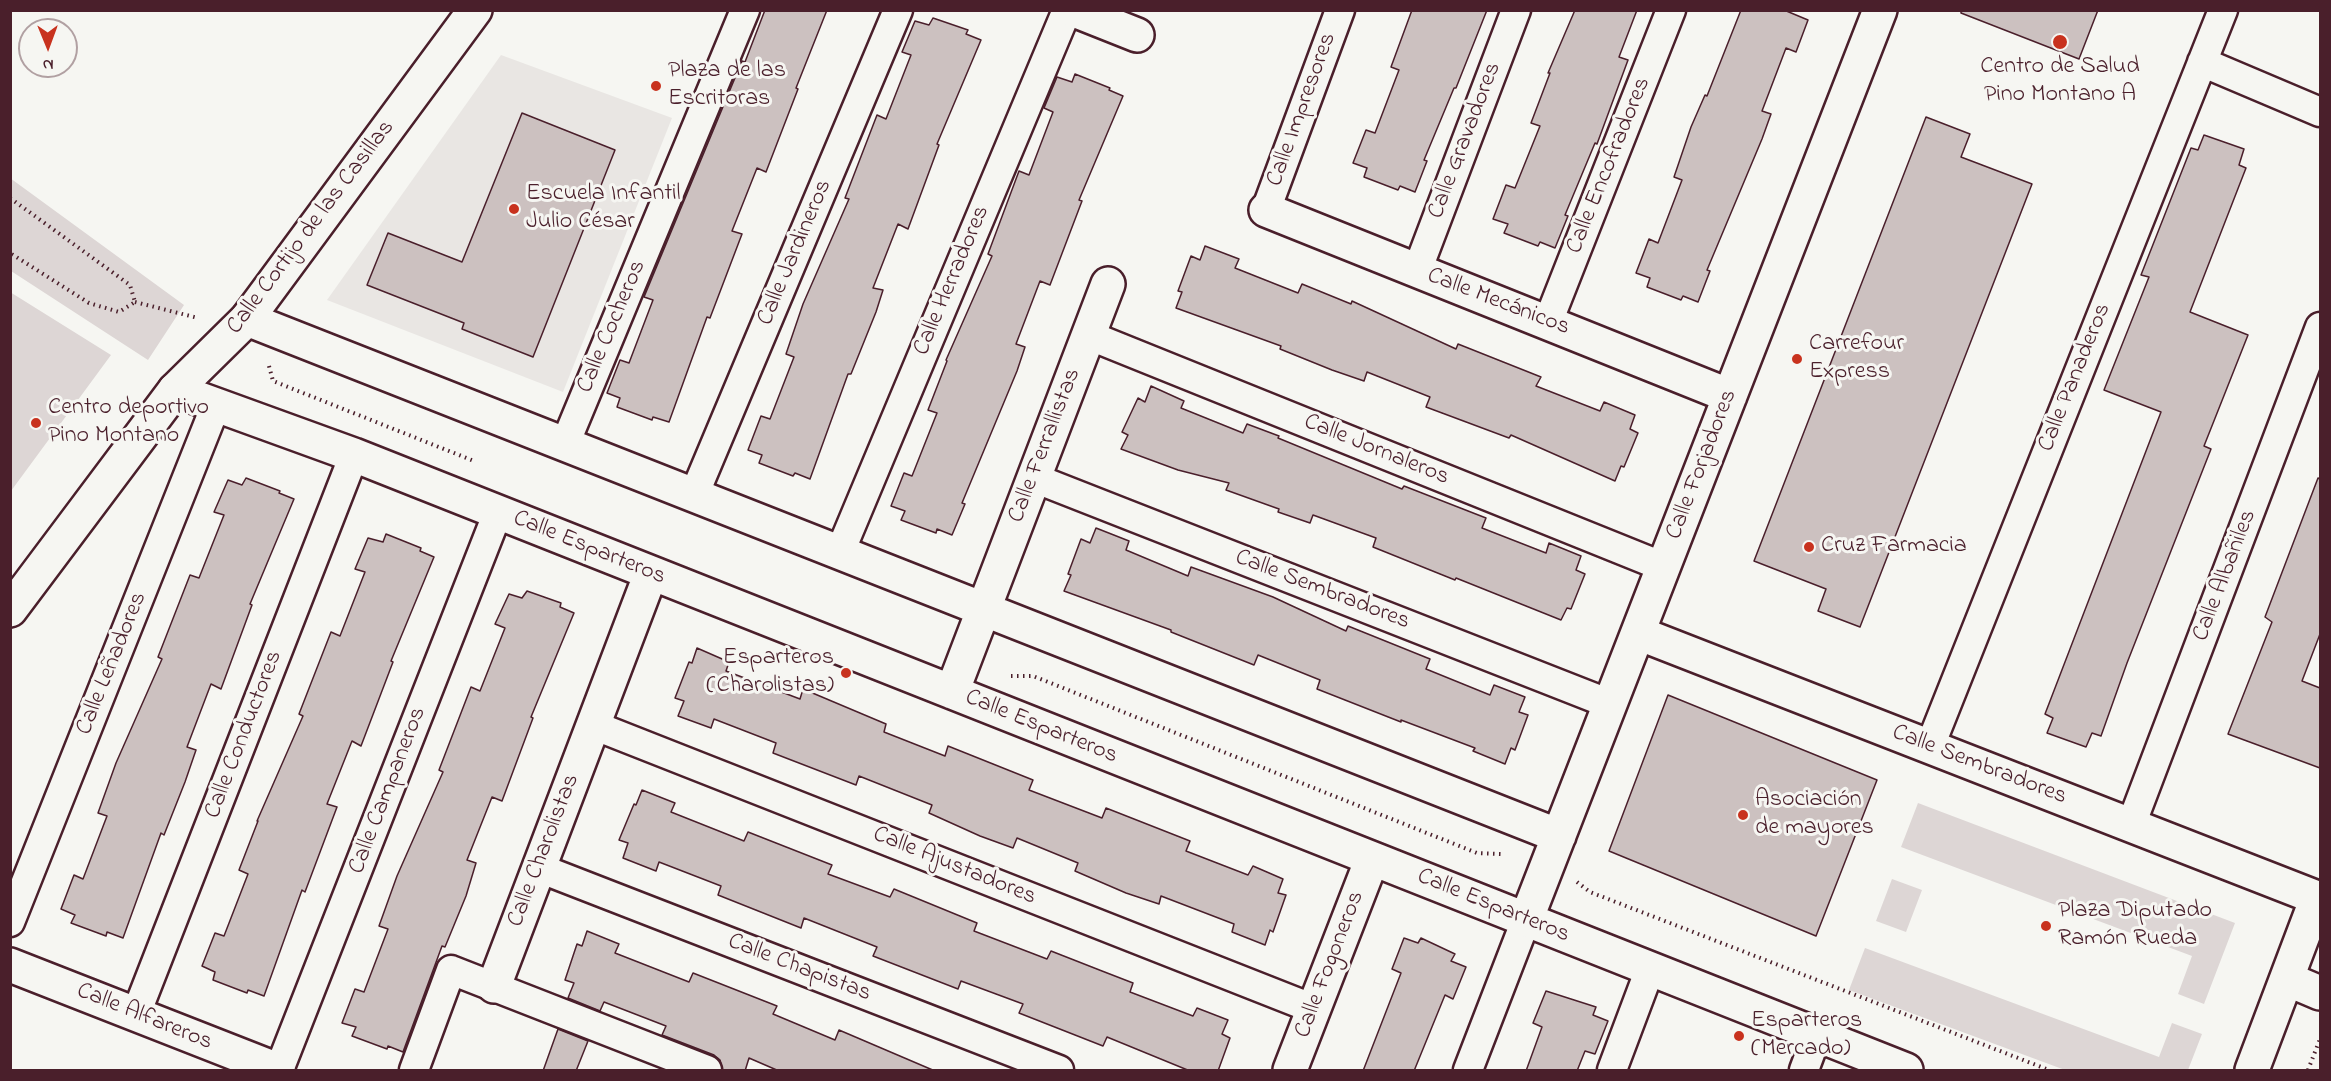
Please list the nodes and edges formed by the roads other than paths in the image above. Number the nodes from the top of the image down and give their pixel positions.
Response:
1 (475, 10) edge
2 (745, 10) edge
3 (898, 10) edge
4 (1067, 10) edge
5 (1074, 10) edge
6 (1340, 10) edge
7 (1516, 10) edge
8 (1671, 10) edge
9 (1880, 10) edge
10 (2223, 10) edge
11 (1137, 35) dead end
12 (2202, 62) junction
13 (2320, 112) edge
14 (1266, 210) joint
15 (1417, 271) junction
16 (1108, 284) dead end
17 (1548, 322) junction
18 (2320, 327) edge
19 (237, 329) junction
20 (1088, 335) junction
21 (175, 390) junction
22 (1730, 396) junction
23 (216, 405) junction
24 (565, 444) junction
25 (354, 455) junction
26 (1034, 478) junction
27 (694, 495) junction
28 (498, 512) junction
29 (840, 552) junction
30 (1664, 567) junction
31 (651, 573) junction
32 (984, 609) junction
33 (10, 610) edge
34 (1638, 633) junction
35 (952, 692) junction
36 (1610, 704) junction
37 (593, 725) junction
38 (1930, 746) junction
39 (2130, 825) junction
40 (1559, 836) junction
41 (1372, 859) junction
42 (539, 868) junction
43 (2319, 895) edge
44 (1526, 920) junction
45 (10, 922) edge
46 (10, 965) edge
47 (1650, 969) junction
48 (2287, 980) junction
49 (494, 986) junction
50 (2320, 993) edge
51 (1314, 1009) junction
52 (136, 1014) junction
53 (1817, 1035) junction
54 (279, 1071) edge
55 (414, 1071) edge
56 (707, 1071) edge
57 (1059, 1071) edge
58 (1290, 1071) edge
59 (1468, 1071) edge
60 (1612, 1071) edge
61 (1804, 1071) edge
62 (1906, 1071) edge
63 (2252, 1071) edge

1 - 19 street, Calle Cortijo de las Casillas
2 - 24 street, Calle Cocheros
3 - 27 street, Calle Jardineros
4 - 29 street, Calle Herradores
5 - 11 street
6 - 14 street, Calle Impresores
7 - 15 street, Calle Gravadores
8 - 17 street, Calle Encofradores
9 - 22 street, Calle Forjadores
10 - 12 street, Calle Panaderos
12 - 13 street
12 - 38 street, Calle Panaderos
14 - 15 street, Calle Mecánicos
15 - 17 street, Calle Mecánicos
16 - 20 street, Calle Ferrallistas
17 - 22 street, Calle Mecánicos
18 - 39 street, Calle Albañiles
19 - 21 street, Calle Cortijo de las Casillas
19 - 24 street
20 - 26 street, Calle Ferrallistas
20 - 30 street, Calle Jornaleros
21 - 23 street, Calle Esparteros
21 - 33 street, Calle Cortijo de las Casillas
22 - 30 street, Calle Forjadores
23 - 25 street, Calle Esparteros
23 - 45 street, Calle Leñadores
24 - 27 street
25 - 28 street, Calle Esparteros
25 - 52 street, Calle Conductores
26 - 32 street, Calle Ferrallistas
26 - 36 street, Calle Sembradores
27 - 29 street
28 - 31 street, Calle Esparteros
28 - 54 street, Calle Campaneros
29 - 32 street
30 - 34 street, Calle Forjadores
31 - 35 street, Calle Esparteros
31 - 37 street, Calle Charolistas
32 - 35 street, Calle Ferrallistas
32 - 40 street
34 - 36 street, Calle Forjadores
34 - 38 street, Calle Sembradores
35 - 41 street, Calle Esparteros
36 - 40 street, Calle Forjadores
37 - 42 street, Calle Charolistas
37 - 51 street, Calle Ajustadores
38 - 39 street, Calle Sembradores
39 - 43 street, Calle Sembradores
40 - 44 street, Calle Forjadores
41 - 44 street, Calle Esparteros
41 - 51 street, Calle Fogoneros
42 - 49 street, Calle Charolistas
42 - 57 street, Calle Chapistas
43 - 48 street
44 - 47 street, Calle Esparteros
44 - 59 street
46 - 52 street, Calle Alfareros
47 - 53 street, Calle Esparteros
47 - 60 street
48 - 50 street
48 - 63 street
49 - 55 street
49 - 56 street
51 - 58 street, Calle Fogoneros
52 - 54 street, Calle Alfareros
53 - 61 street
53 - 62 street, Calle Esparteros

